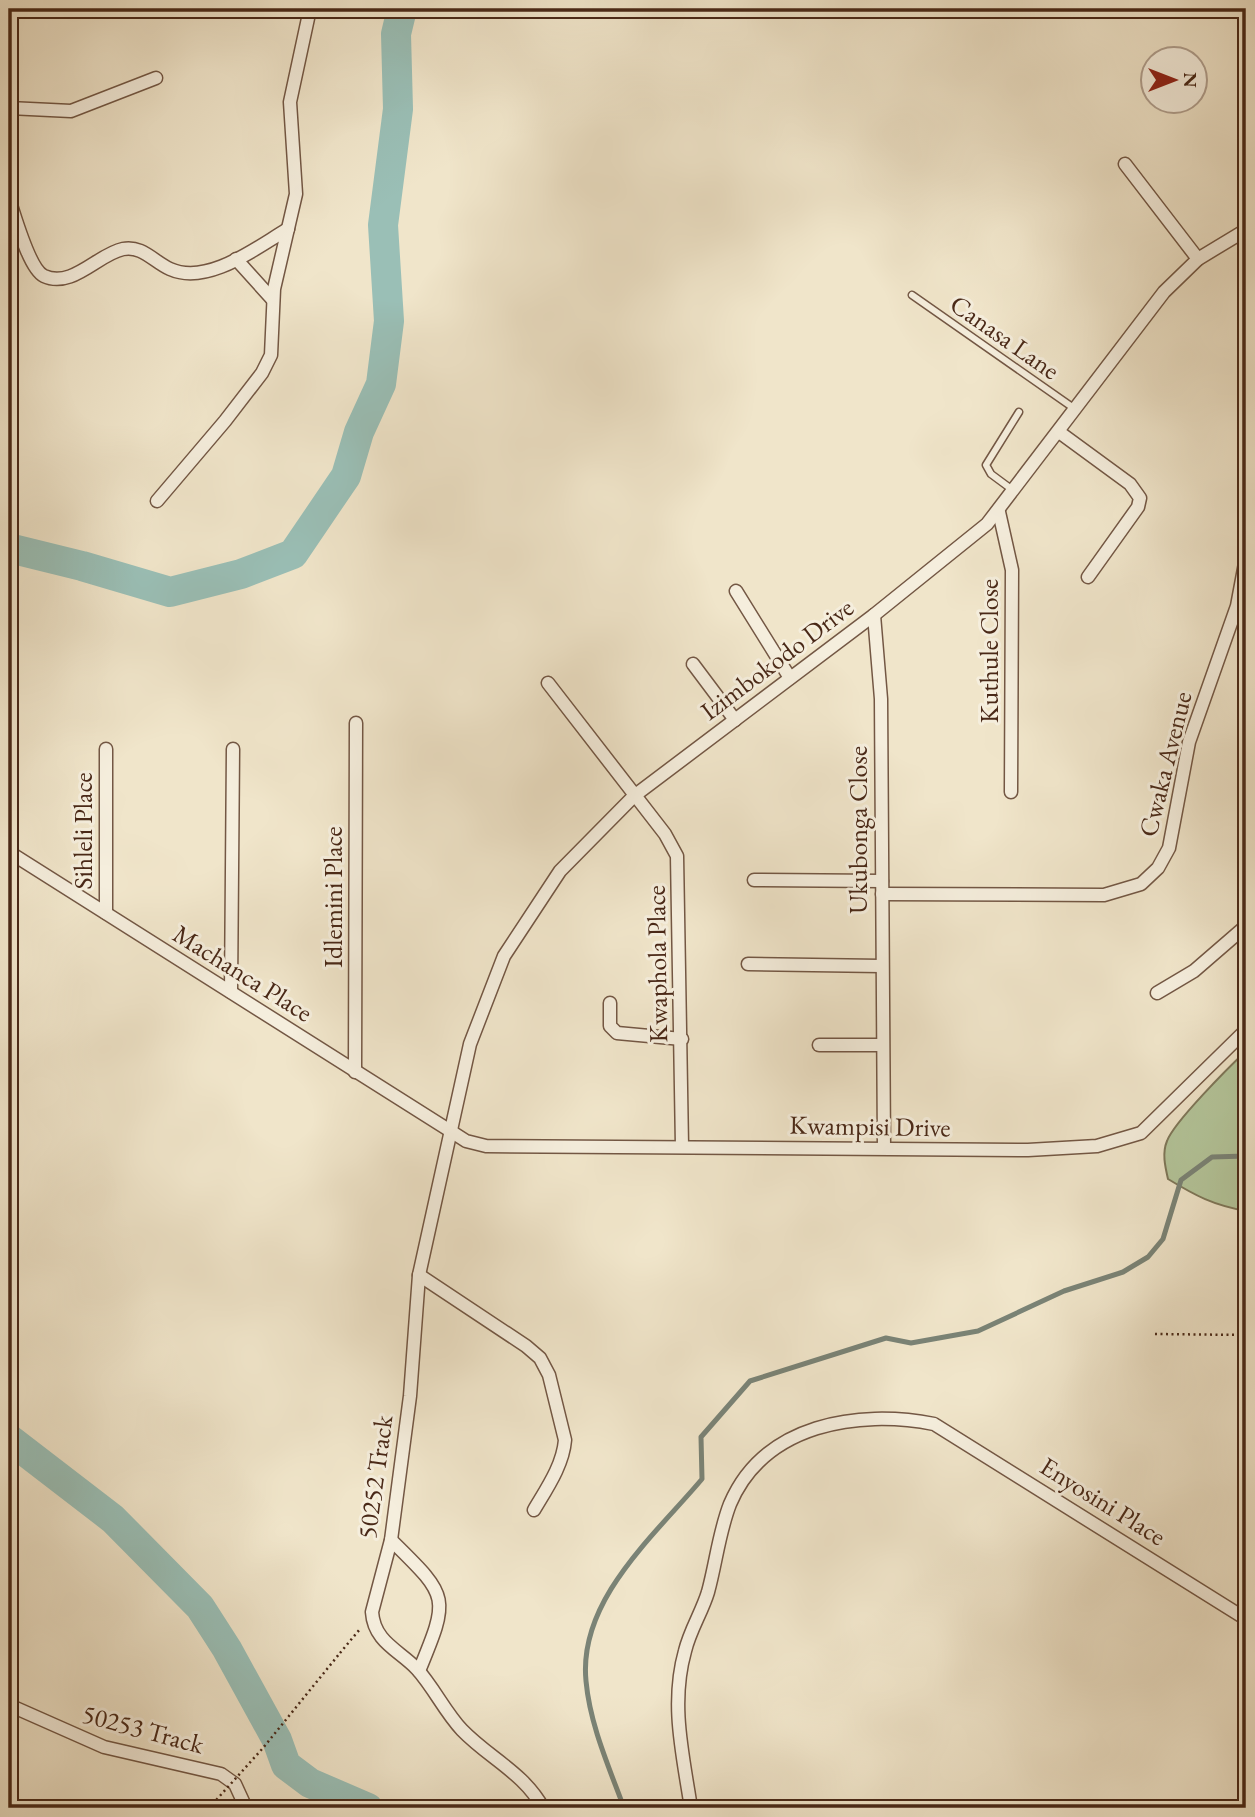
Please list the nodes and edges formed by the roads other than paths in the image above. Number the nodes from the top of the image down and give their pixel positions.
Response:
1 (310, 9) edge
2 (156, 78) dead end
3 (9, 108) edge
4 (1125, 164) dead end
5 (9, 199) edge
6 (288, 229) junction
7 (1246, 230) edge
8 (236, 259) junction
9 (1198, 259) junction
10 (912, 295) dead end
11 (273, 300) junction
12 (1076, 410) junction
13 (1019, 412) dead end
14 (1059, 432) junction
15 (1014, 491) junction
16 (157, 501) dead end
17 (999, 512) junction
18 (1246, 558) edge
19 (1088, 577) dead end
20 (736, 590) dead end
21 (874, 615) junction
22 (693, 664) dead end
23 (790, 678) junction
24 (548, 683) dead end
25 (735, 720) junction
26 (356, 723) dead end
27 (106, 749) dead end
28 (233, 749) dead end
29 (1011, 792) dead end
30 (634, 796) junction
31 (9, 852) edge
32 (754, 880) dead end
33 (882, 881) junction
34 (882, 894) junction
35 (106, 913) junction
36 (1246, 926) edge
37 (748, 964) dead end
38 (881, 966) junction
39 (231, 992) junction
40 (1157, 993) dead end
41 (610, 1003) dead end
42 (1246, 1030) edge
43 (681, 1039) junction
44 (819, 1045) dead end
45 (881, 1045) junction
46 (355, 1072) junction
47 (452, 1132) junction
48 (682, 1146) junction
49 (884, 1148) junction
50 (419, 1275) junction
51 (534, 1510) dead end
52 (391, 1540) junction
53 (1246, 1619) edge
54 (419, 1671) junction
55 (9, 1705) edge
56 (246, 1808) edge
57 (543, 1808) edge
58 (691, 1808) edge

1 - 6 street
2 - 3 street
4 - 9 street
5 - 8 street
6 - 8 street
6 - 11 street
7 - 9 street, Izimbokodo Drive
8 - 11 street
9 - 12 street, Izimbokodo Drive
10 - 12 lane, Canasa Lane
11 - 16 street
12 - 14 street, Izimbokodo Drive
13 - 15 lane
14 - 15 street, Izimbokodo Drive
14 - 19 street
15 - 17 street, Izimbokodo Drive
17 - 21 street, Izimbokodo Drive
17 - 29 street, Kuthule Close
18 - 34 street, Cwaka Avenue
20 - 23 street
21 - 23 street, Izimbokodo Drive
21 - 33 street, Ukubonga Close
22 - 25 street
23 - 25 street, Izimbokodo Drive
24 - 30 street, Kwaphola Place
25 - 30 street, Izimbokodo Drive
26 - 46 street, Idlemini Place
27 - 35 street, Sihleli Place
28 - 39 street
30 - 43 street, Kwaphola Place
30 - 47 street, Izimbokodo Drive
31 - 35 street, Machanca Place
32 - 33 street
33 - 34 street, Ukubonga Close
34 - 38 street, Ukubonga Close
35 - 39 street, Machanca Place
36 - 40 street
37 - 38 street
38 - 45 street, Ukubonga Close
39 - 46 street, Machanca Place
41 - 43 street
42 - 49 street, Kwampisi Drive
43 - 48 street, Kwaphola Place
44 - 45 street
45 - 49 street, Ukubonga Close
46 - 47 street, Machanca Place
47 - 48 street, Kwampisi Drive
47 - 50 street, 50252 Track
48 - 49 street, Kwampisi Drive
50 - 51 street
50 - 52 street, 50252 Track
52 - 54 street, 50252 Track
52 - 54 street
53 - 58 street, Enyosini Place
54 - 57 street
55 - 56 street, 50253 Track

